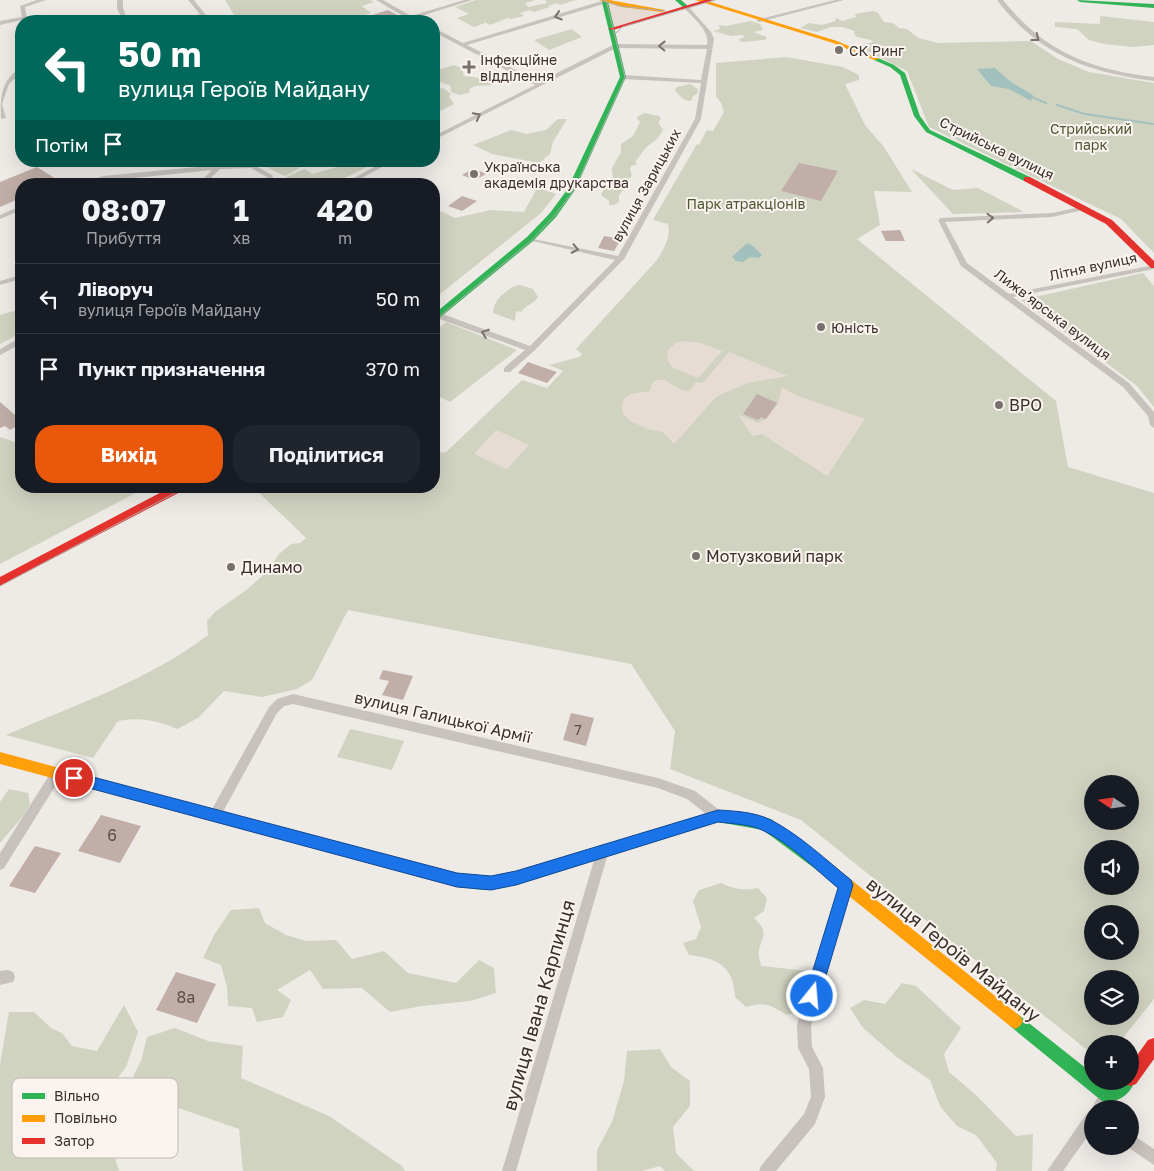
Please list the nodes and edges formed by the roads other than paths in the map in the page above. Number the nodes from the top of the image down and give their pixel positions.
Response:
1 (42, 0) edge
2 (120, 0) edge
3 (191, 0) edge
4 (379, 0) edge
5 (469, 0) edge
6 (841, 0) edge
7 (1080, 0) edge
8 (604, 1) edge
9 (704, 1) edge
10 (1001, 1) edge
11 (682, 4) edge
12 (1154, 6) edge
13 (669, 11) junction
14 (25, 15) edge
15 (123, 15) edge
16 (202, 15) edge
17 (405, 15) edge
18 (420, 15) edge
19 (760, 20) junction
20 (15, 21) edge
21 (0, 23) edge
22 (611, 29) junction
23 (440, 33) edge
24 (461, 45) junction
25 (615, 46) junction
26 (709, 47) junction
27 (15, 75) edge
28 (623, 77) junction
29 (1154, 79) edge
30 (704, 82) junction
31 (538, 84) junction
32 (0, 104) edge
33 (3, 118) dead end
34 (440, 135) edge
35 (218, 167) joint
36 (254, 167) edge
37 (379, 167) edge
38 (103, 178) edge
39 (207, 178) edge
40 (270, 178) edge
41 (357, 178) edge
42 (1085, 208) junction
43 (15, 211) edge
44 (0, 217) edge
45 (530, 239) junction
46 (620, 259) junction
47 (1154, 266) edge
48 (15, 279) edge
49 (0, 283) edge
50 (1008, 296) junction
51 (440, 313) edge
52 (440, 317) edge
53 (15, 344) edge
54 (531, 349) junction
55 (0, 352) edge
56 (507, 370) dead end
57 (1154, 425) edge
58 (169, 493) edge
59 (0, 582) edge
60 (0, 758) edge
61 (57, 773) junction
62 (215, 816) junction
63 (718, 816) junction
64 (603, 850) junction
65 (0, 864) edge
66 (846, 885) junction
67 (1154, 1046) edge
68 (1139, 1066) edge
69 (1121, 1090) edge
70 (1108, 1096) junction
71 (1105, 1100) edge
72 (1084, 1129) edge
73 (1139, 1147) edge
74 (1154, 1158) edge
75 (509, 1171) edge
76 (766, 1171) edge
77 (1054, 1171) edge

1 - 14 street
2 - 15 street
3 - 16 street
4 - 17 street
5 - 18 street
6 - 19 street
7 - 12 main road
8 - 13 main road
8 - 22 main road
8 -> 24 street
9 - 11 main road
9 - 19 main road, Стрийська вулиця
10 -> 29 street
11 - 13 main road
11 - 26 street, вулиця Зарицьких
13 - 22 main road
19 - 42 main road, Стрийська вулиця
20 - 21 street
22 - 25 main road
23 - 24 street
24 - 31 street
26 -> 25 street
25 - 28 main road
25 - 31 street
26 - 30 street, вулиця Зарицьких
27 - 32 street
28 - 30 street
28 - 45 main road
30 - 46 street, вулиця Зарицьких
34 -> 31 street
32 - 33 street
35 - 38 street
35 - 39 street
36 - 40 street
37 - 41 street
42 - 47 main road, Стрийська вулиця
50 -> 42 street, Лижвʼярська вулиця
43 - 44 street
45 -> 46 street
45 - 51 main road
46 - 54 street, вулиця Зарицьких
47 - 50 street, Літня вулиця
48 - 49 street
50 - 57 street, Лижвʼярська вулиця
54 -> 52 street
53 - 55 street
54 - 56 street, вулиця Зарицьких
58 - 59 main road
60 - 61 main road, вулиця Героїв Майдану
61 - 62 main road, вулиця Героїв Майдану
61 - 65 street
62 - 63 street, вулиця Галицької Армії
62 - 64 main road, вулиця Героїв Майдану
63 - 64 main road, вулиця Героїв Майдану
63 - 66 main road, вулиця Героїв Майдану
64 - 75 street, вулиця Івана Карпинця
66 - 70 main road, вулиця Героїв Майдану
66 - 76 street
67 - 68 main road
69 - 70 main road
70 - 71 street
72 - 77 street
73 - 74 street

